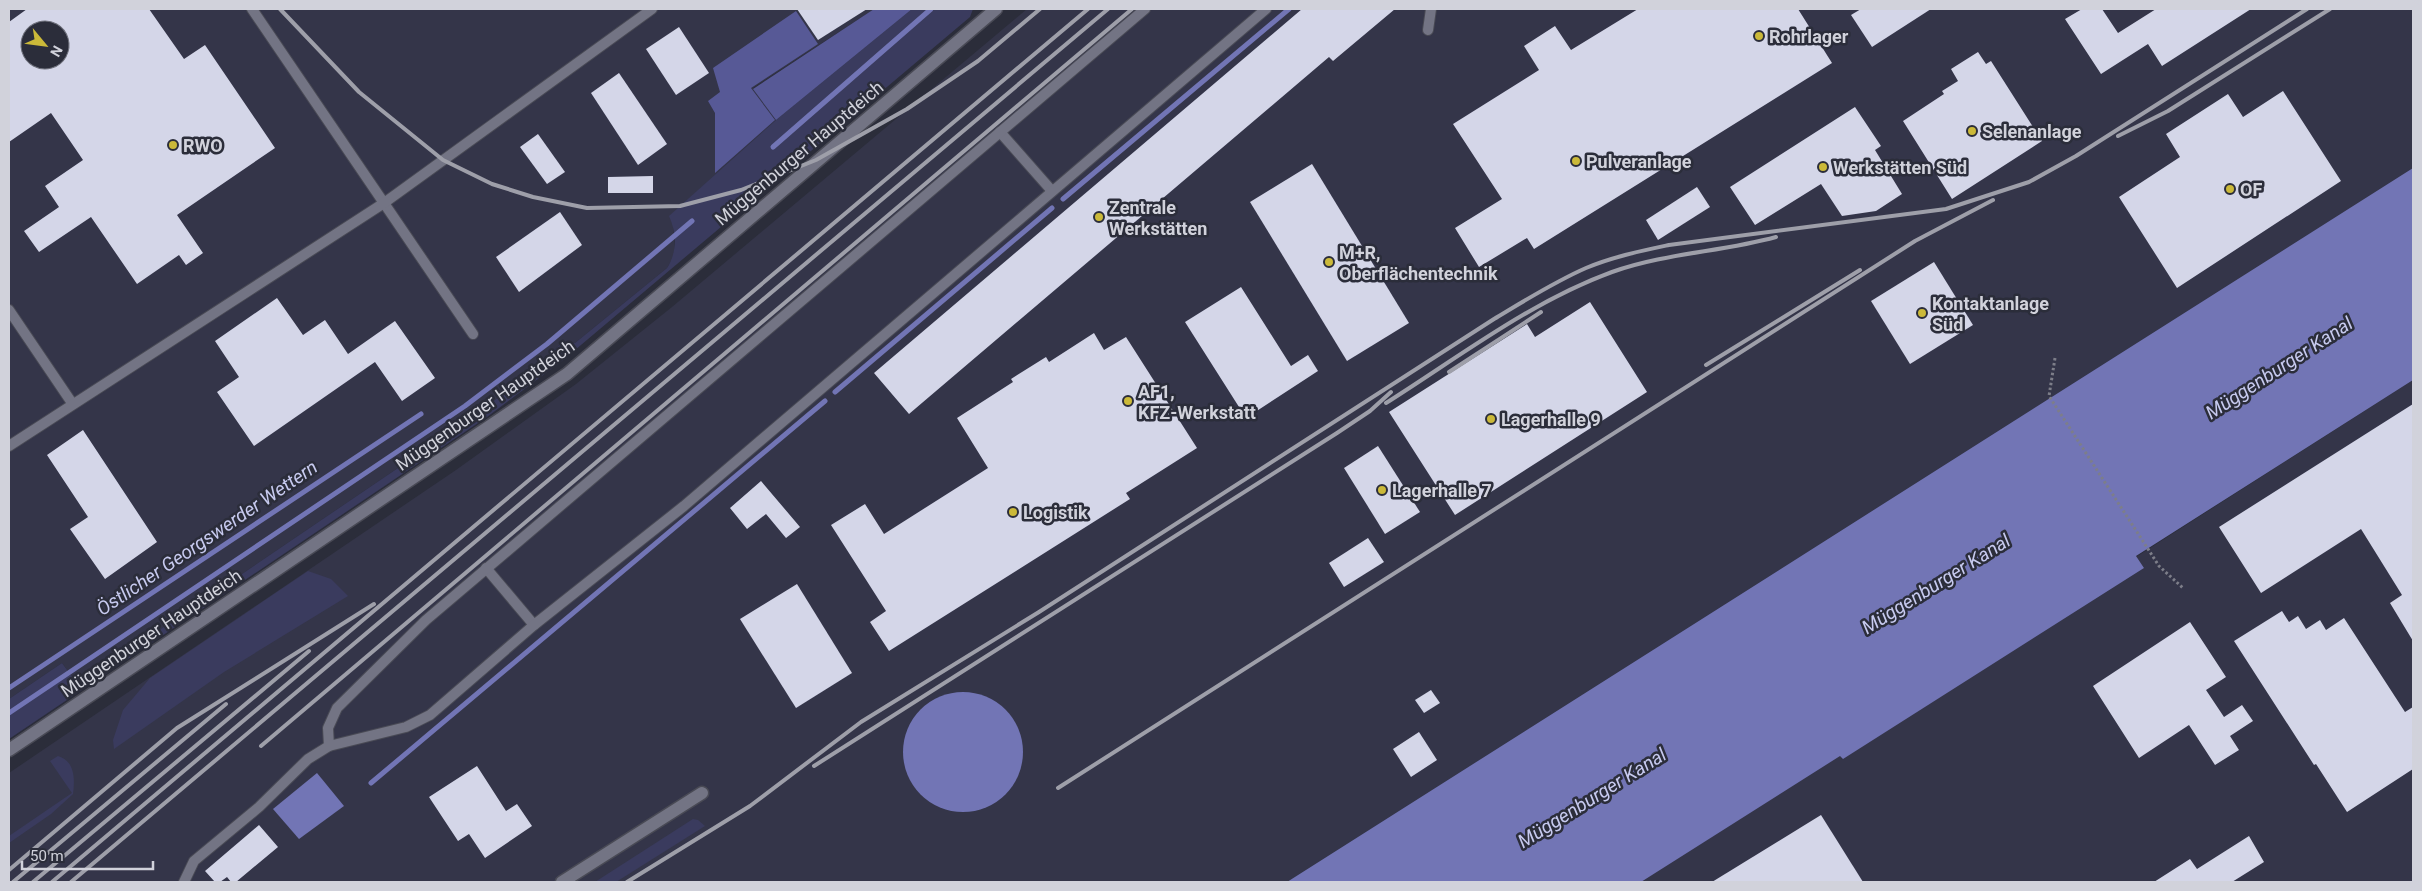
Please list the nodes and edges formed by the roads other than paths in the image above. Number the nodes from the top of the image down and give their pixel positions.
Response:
1 (252, 9) edge
2 (652, 9) edge
3 (996, 9) edge
4 (1145, 9) edge
5 (1266, 9) edge
6 (1431, 9) edge
7 (1428, 30) dead end
8 (1000, 132) junction
9 (1052, 191) junction
10 (384, 203) junction
11 (9, 310) edge
12 (473, 334) dead end
13 (72, 403) junction
14 (9, 446) edge
15 (486, 568) junction
16 (534, 625) junction
17 (329, 746) junction
18 (9, 750) edge
19 (702, 793) dead end
20 (184, 882) edge
21 (562, 882) edge

1 - 10 lane
2 - 10 lane
3 - 18 street, Müggenburger Hauptdeich
4 - 8 lane
5 - 9 lane
6 - 7 lane
8 - 9 lane
8 - 15 lane
9 - 16 lane
10 - 12 lane
10 - 13 lane
11 - 13 lane
13 - 14 lane
15 - 16 lane
15 - 17 lane
16 - 17 lane
17 - 20 lane
19 - 21 street

